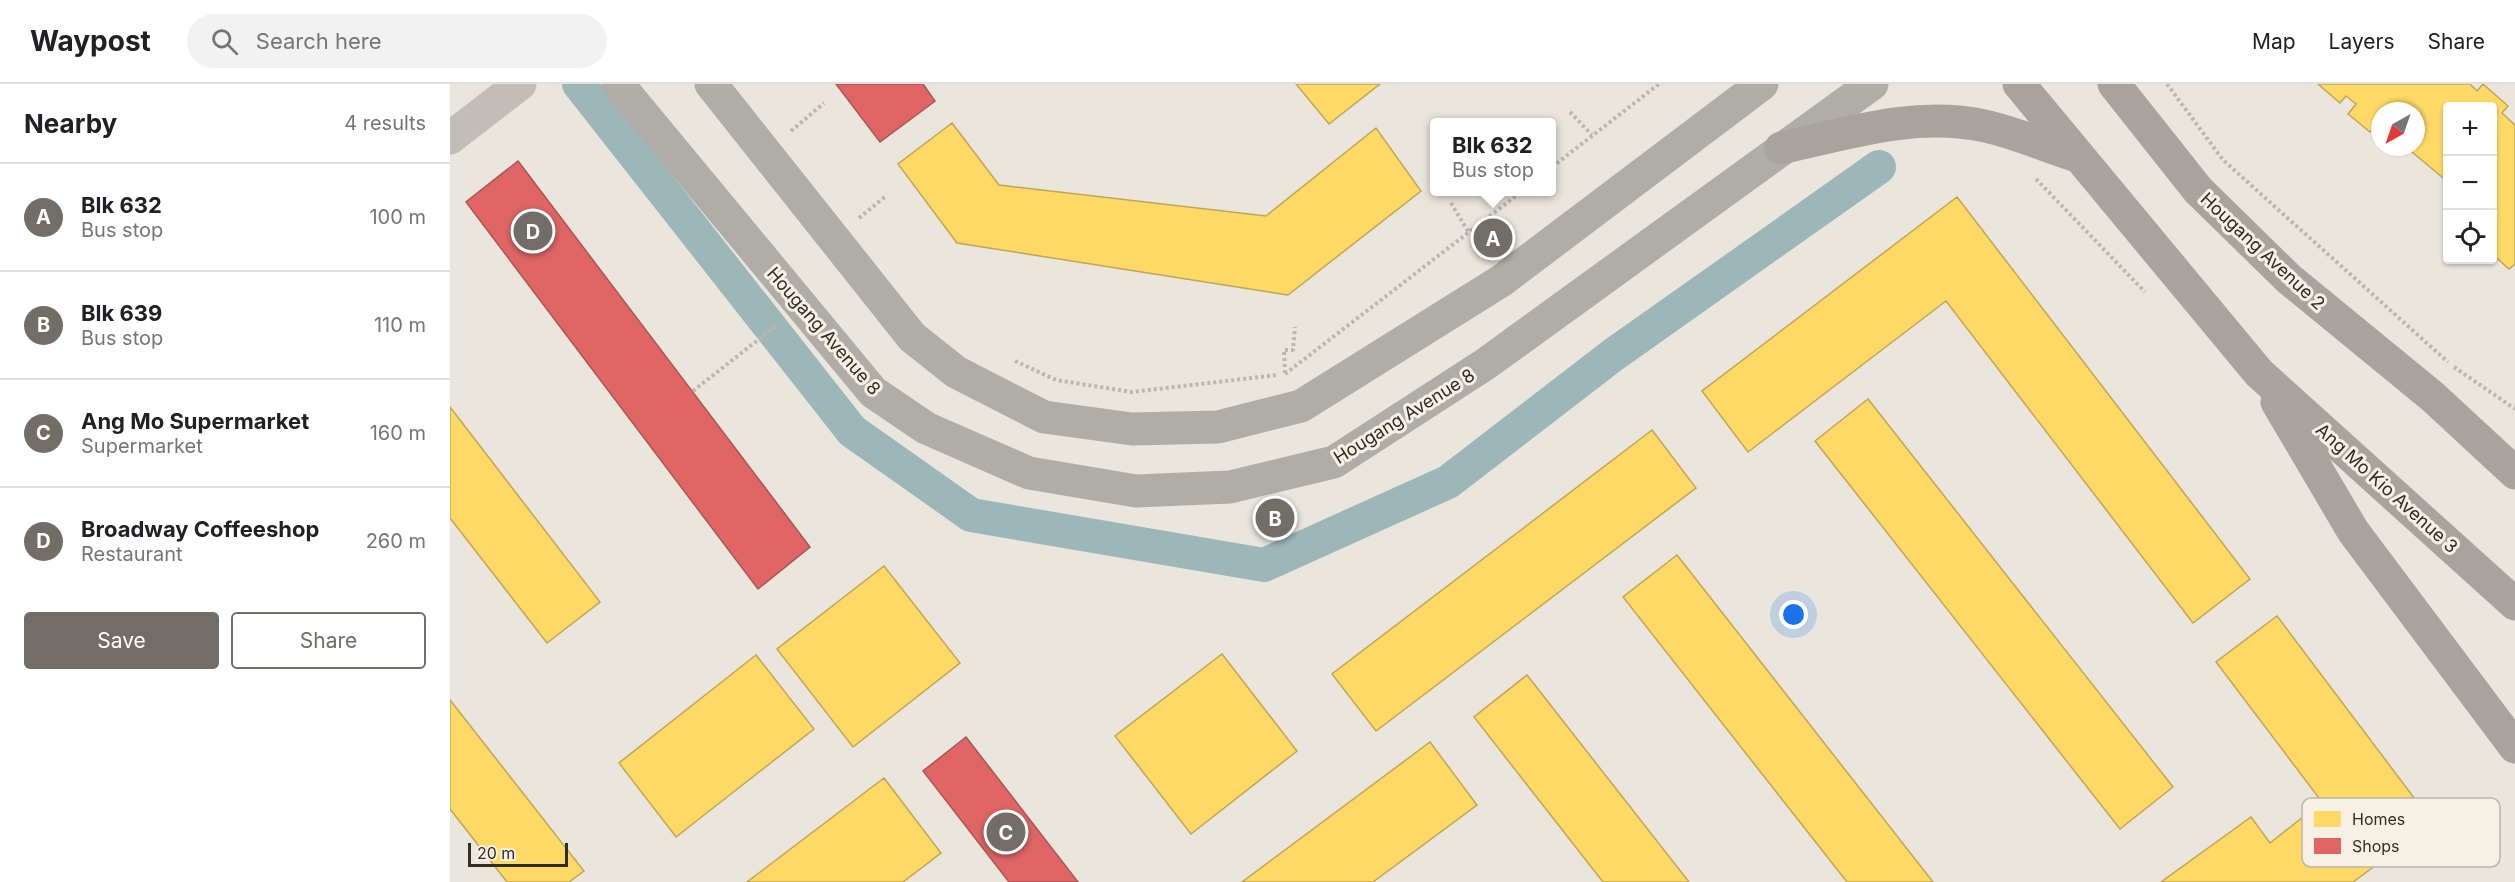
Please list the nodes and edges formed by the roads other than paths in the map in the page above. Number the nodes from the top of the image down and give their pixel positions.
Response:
1 (520, 84) edge
2 (618, 84) edge
3 (711, 84) edge
4 (1761, 84) edge
5 (1872, 84) edge
6 (2019, 84) edge
7 (2114, 84) edge
8 (457, 133) edge
9 (1781, 148) junction
10 (2077, 156) junction
11 (2259, 372) junction
12 (2433, 397) junction
13 (2515, 451) edge
14 (2515, 473) edge
15 (2515, 604) edge
16 (2515, 747) edge

1 - 8 lane
2 - 9 main road, Hougang Avenue 8
3 - 4 main road
5 - 9 main road, Hougang Avenue 8
6 - 10 highway
7 - 12 highway, Hougang Avenue 2
9 - 10 highway
10 - 11 highway
11 - 15 highway, Ang Mo Kio Avenue 3
11 - 16 highway
12 - 13 highway
12 - 14 highway

